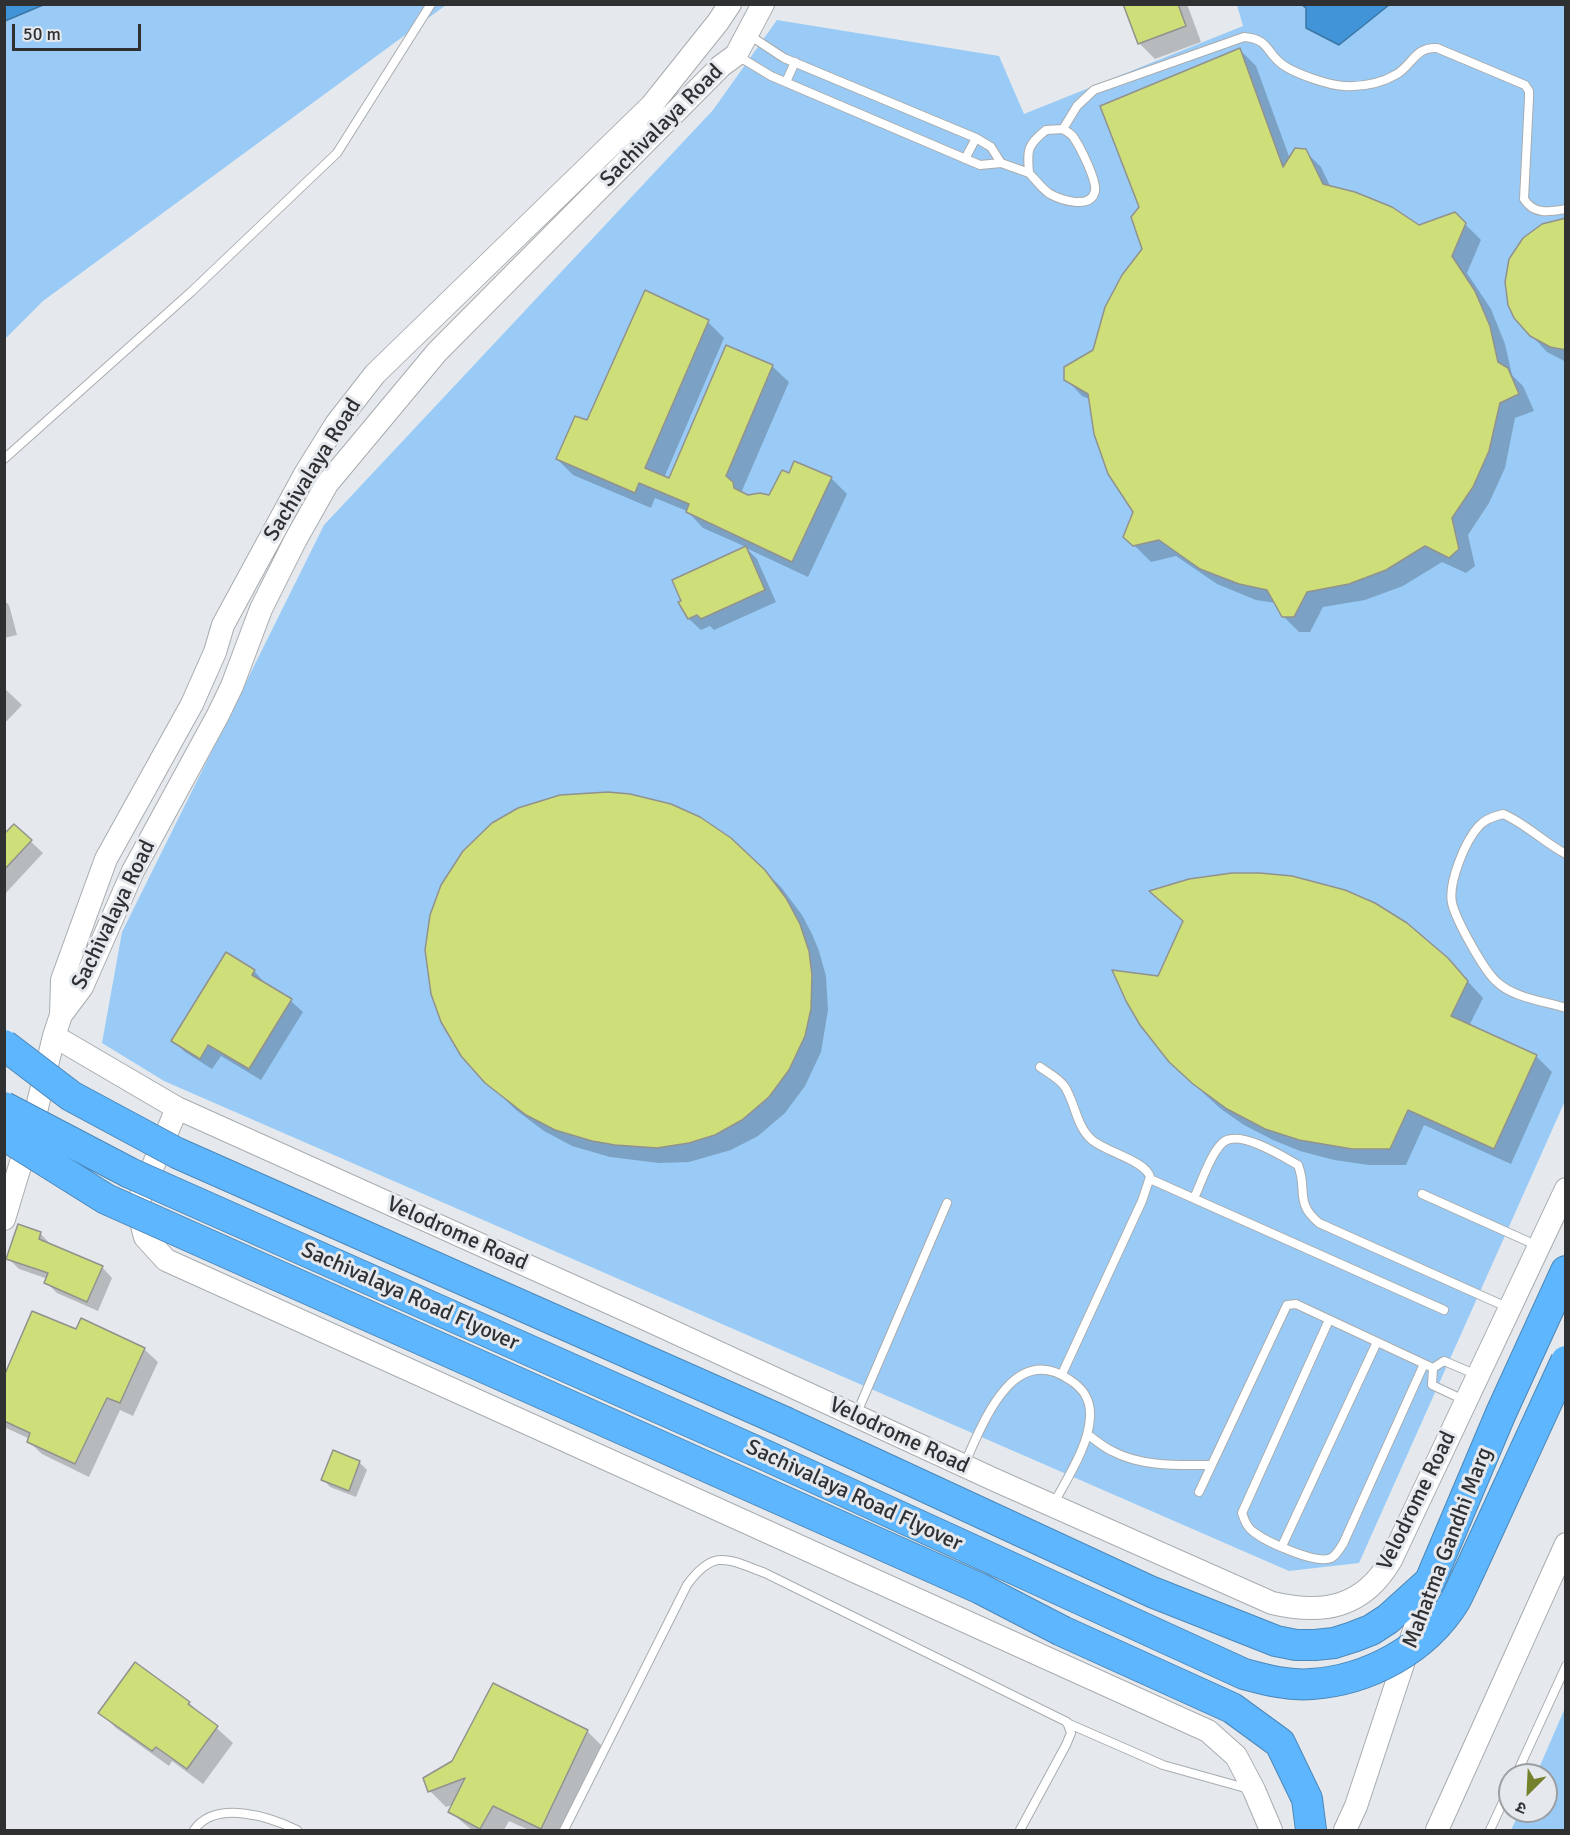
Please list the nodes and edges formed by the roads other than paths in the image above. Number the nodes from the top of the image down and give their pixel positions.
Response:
1 (431, 4) edge
2 (763, 4) edge
3 (724, 14) edge
4 (743, 44) junction
5 (795, 62) junction
6 (786, 82) junction
7 (1063, 129) junction
8 (976, 138) junction
9 (965, 159) junction
10 (1002, 163) junction
11 (1029, 173) junction
12 (1566, 209) edge
13 (4, 459) edge
14 (206, 674) junction
15 (231, 686) junction
16 (1565, 852) edge
17 (1566, 1008) edge
18 (58, 1026) junction
19 (4, 1045) edge
20 (1040, 1067) dead end
21 (4, 1107) edge
22 (177, 1108) junction
23 (4, 1131) edge
24 (1150, 1179) junction
25 (1566, 1189) edge
26 (1422, 1194) dead end
27 (1194, 1198) junction
28 (947, 1203) dead end
29 (4, 1219) edge
30 (1539, 1246) junction
31 (1566, 1270) edge
32 (1509, 1309) junction
33 (1444, 1310) dead end
34 (1329, 1320) junction
35 (1377, 1342) junction
36 (1566, 1360) edge
37 (1428, 1366) junction
38 (1062, 1374) junction
39 (1478, 1375) junction
40 (1466, 1401) junction
41 (856, 1416) junction
42 (1088, 1435) junction
43 (963, 1465) junction
44 (1211, 1465) junction
45 (1199, 1492) dead end
46 (1053, 1506) junction
47 (1566, 1544) edge
48 (1282, 1546) junction
49 (1430, 1581) junction
50 (1566, 1666) edge
51 (1066, 1722) junction
52 (1522, 1763) edge
53 (1254, 1790) junction
54 (1498, 1813) edge
55 (194, 1830) edge
56 (297, 1830) edge
57 (564, 1830) edge
58 (1020, 1830) edge
59 (1271, 1830) edge
60 (1311, 1830) edge
61 (1345, 1830) edge
62 (1437, 1830) edge
63 (1490, 1830) edge

1 - 13 lane
2 - 4 street, Sachivalaya Road
3 - 4 street
3 - 14 street, Sachivalaya Road
4 - 5 lane
4 - 6 lane
4 - 15 street, Sachivalaya Road
5 - 6 lane
5 - 8 lane
6 - 9 lane
7 - 11 lane
7 - 11 lane
7 - 12 lane
8 - 9 lane
8 - 10 lane
9 - 10 lane
10 - 11 lane
14 - 15 street
14 - 18 street, Sachivalaya Road
15 - 18 street, Sachivalaya Road
16 - 17 lane
18 - 22 street, Velodrome Road
18 - 29 street, Sachivalaya Road
19 - 49 highway, Sachivalaya Road Flyover, bridge
20 - 24 lane
21 - 36 highway, Sachivalaya Road Flyover, bridge
22 - 41 street, Velodrome Road
22 - 53 street
23 - 60 highway, bridge
24 - 27 lane
24 - 38 lane
25 - 30 street, Velodrome Road
26 - 30 lane
27 - 32 lane
27 - 33 lane
28 - 41 lane
30 - 32 street, Velodrome Road
31 - 49 highway, Mahatma Gandhi Marg
32 - 39 street, Velodrome Road
34 - 35 lane
34 - 44 lane
34 - 48 lane
35 - 37 lane
35 - 48 lane
37 - 39 lane
37 - 40 lane
37 - 48 lane
38 - 42 lane
38 - 43 lane
39 - 40 street, Velodrome Road
40 - 46 street, Velodrome Road
41 - 43 street, Velodrome Road
42 - 44 lane
42 - 46 lane
43 - 46 street, Velodrome Road
44 - 45 lane
47 - 62 street
49 - 61 street, Mahatma Gandhi Marg
50 - 52 lane
51 - 53 lane
51 - 57 lane
51 - 58 lane
53 - 59 street
54 - 63 lane
55 - 56 lane

